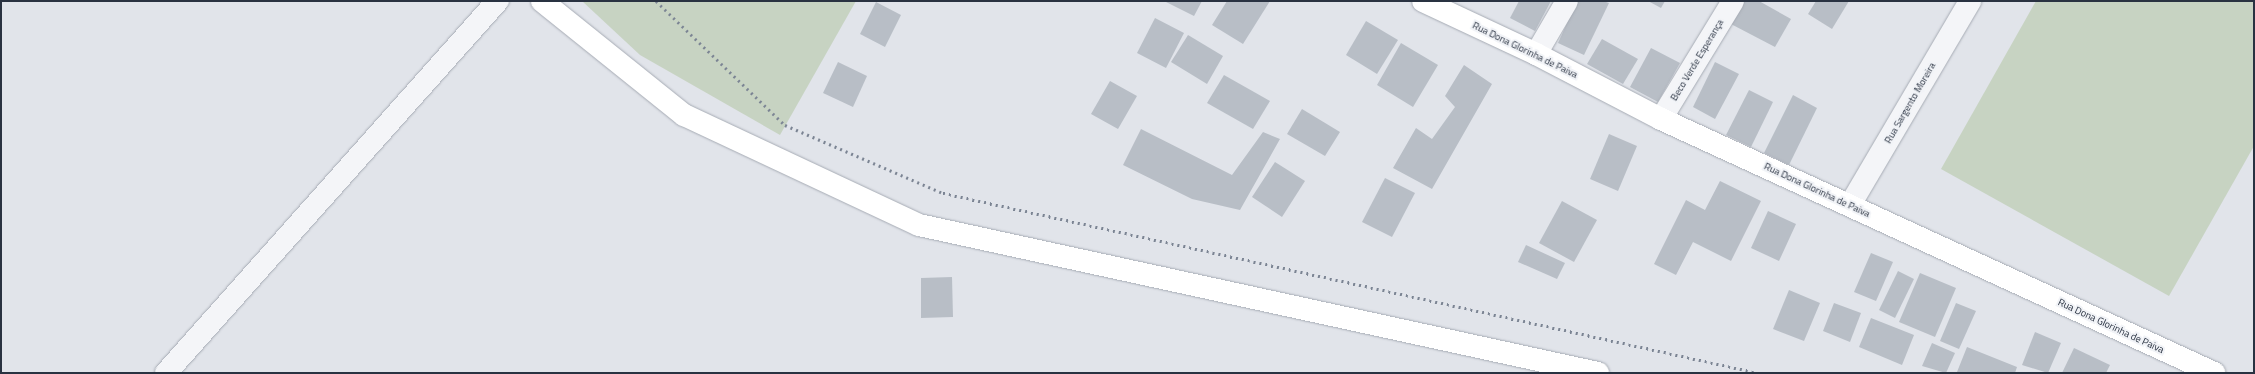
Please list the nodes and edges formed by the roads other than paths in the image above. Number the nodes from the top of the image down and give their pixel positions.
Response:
1 (498, 1) edge
2 (542, 1) edge
3 (1423, 1) edge
4 (1567, 1) edge
5 (1733, 1) edge
6 (1970, 1) edge
7 (1536, 54) junction
8 (1661, 119) junction
9 (1850, 205) junction
10 (166, 373) edge
11 (1598, 373) edge
12 (2214, 373) edge

1 - 10 street
2 - 11 street
3 - 7 street, Rua Dona Glorinha de Paiva
4 - 7 street
5 - 8 street, Beco Verde Esperança
6 - 9 street, Rua Sargento Moreira
7 - 8 street, Rua Dona Glorinha de Paiva
8 - 9 street, Rua Dona Glorinha de Paiva
9 - 12 street, Rua Dona Glorinha de Paiva

